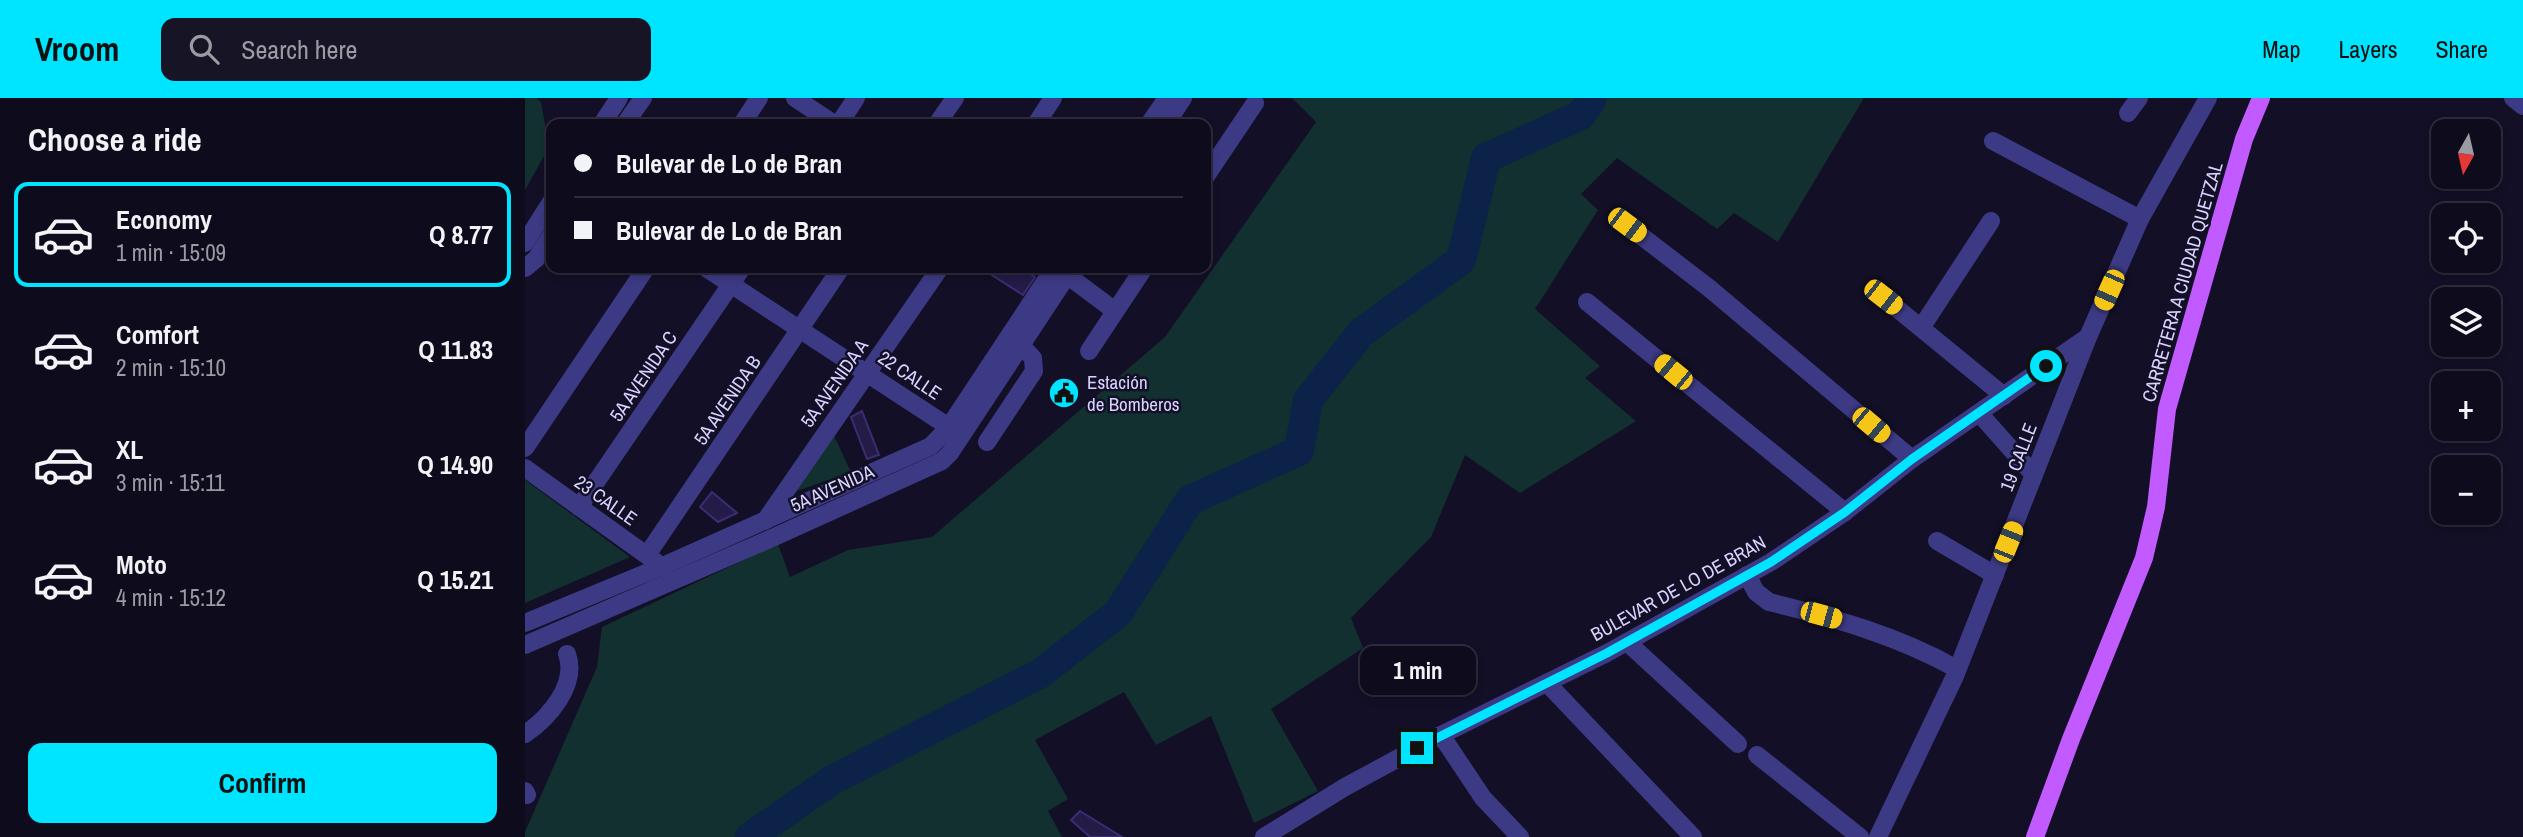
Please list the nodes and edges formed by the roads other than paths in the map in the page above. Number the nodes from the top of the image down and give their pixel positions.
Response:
1 (619, 98) edge
2 (643, 98) edge
3 (759, 98) edge
4 (796, 98) edge
5 (856, 98) edge
6 (955, 98) edge
7 (1053, 98) edge
8 (1167, 98) edge
9 (1184, 98) edge
10 (2208, 98) edge
11 (2261, 98) edge
12 (2513, 98) edge
13 (1255, 103) dead end
14 (2523, 106) edge
15 (605, 119) edge
16 (628, 119) edge
17 (745, 119) edge
18 (828, 119) edge
19 (840, 119) edge
20 (940, 119) edge
21 (1039, 119) edge
22 (1152, 119) edge
23 (1169, 119) edge
24 (1993, 141) dead end
25 (1211, 169) edge
26 (546, 210) edge
27 (2140, 219) junction
28 (1991, 221) dead end
29 (1627, 225) dead end
30 (525, 243) edge
31 (546, 244) edge
32 (525, 268) edge
33 (643, 273) edge
34 (714, 273) edge
35 (739, 273) edge
36 (838, 273) edge
37 (936, 273) edge
38 (1056, 273) edge
39 (1062, 273) edge
40 (1141, 273) edge
41 (731, 284) junction
42 (1883, 297) dead end
43 (1587, 302) dead end
44 (1040, 303) junction
45 (1115, 311) junction
46 (800, 328) junction
47 (1921, 328) junction
48 (2088, 337) junction
49 (1021, 345) junction
50 (1089, 351) dead end
51 (867, 372) junction
52 (2004, 396) junction
53 (1979, 413) junction
54 (949, 427) junction
55 (987, 442) dead end
56 (525, 448) edge
57 (1912, 459) junction
58 (525, 468) edge
59 (2034, 475) junction
60 (579, 507) junction
61 (1845, 512) junction
62 (764, 523) junction
63 (1937, 541) dead end
64 (647, 555) junction
65 (663, 566) junction
66 (1747, 575) junction
67 (1995, 575) junction
68 (586, 598) junction
69 (594, 614) junction
70 (525, 623) edge
71 (1627, 642) junction
72 (525, 645) edge
73 (567, 654) dead end
74 (1957, 669) junction
75 (1547, 682) junction
76 (527, 726) edge
77 (1441, 735) junction
78 (1738, 744) dead end
79 (1757, 755) dead end
80 (1264, 837) edge
81 (1520, 837) edge
82 (1693, 837) edge
83 (1860, 837) edge
84 (1878, 837) edge
85 (2035, 837) edge

1 - 15 street
2 - 16 street
3 - 17 street
4 - 18 street
5 - 19 street
6 - 20 street
7 - 21 street
8 - 22 street
9 - 23 street
10 - 27 street, 19 CALLE
11 - 85 main road, CARRETERA A CIUDAD QUETZAL
12 - 14 street
13 - 25 street
24 - 27 street
26 - 30 street
27 - 48 street, 19 CALLE
28 - 47 street
29 - 57 street
31 - 32 street
33 - 56 street
34 - 41 street, 22 CALLE
35 - 41 street, 5A AVENIDA C
36 - 46 street, 5A AVENIDA B
37 - 51 street, 5A AVENIDA A
38 - 44 street, 5A AVENIDA
39 - 45 street
40 - 45 street
41 - 46 street, 22 CALLE
41 - 60 street, 5A AVENIDA C
42 - 47 street
43 - 61 street
44 - 49 street, 5A AVENIDA
44 - 54 street, 5A AVENIDA
45 - 50 street
46 - 51 street, 22 CALLE
46 - 64 street, 5A AVENIDA B
47 - 52 street
48 - 52 street, BULEVAR DE LO DE BRAN
48 - 59 street, 19 CALLE
49 - 55 street
49 - 69 street, 5A AVENIDA
51 - 54 street, 22 CALLE
51 - 62 street, 5A AVENIDA A
52 - 53 street, BULEVAR DE LO DE BRAN
53 - 57 street, BULEVAR DE LO DE BRAN
53 - 59 street
54 - 62 street, 5A AVENIDA
57 - 61 street, BULEVAR DE LO DE BRAN
58 - 60 street, 23 CALLE
59 - 67 street, 19 CALLE
60 - 64 street, 23 CALLE
61 - 66 street, BULEVAR DE LO DE BRAN
62 - 65 street, 5A AVENIDA
63 - 67 street
64 - 65 street, 23 CALLE
65 - 68 street, 5A AVENIDA
66 - 71 street, BULEVAR DE LO DE BRAN
66 - 74 street
67 - 74 street, 19 CALLE
68 - 69 street
68 - 70 street, 5A AVENIDA
69 - 72 street, 5A AVENIDA
71 - 75 street, BULEVAR DE LO DE BRAN
71 - 78 street
73 - 76 street
74 - 84 street, 19 CALLE
75 - 77 street, BULEVAR DE LO DE BRAN
75 - 82 street
77 - 80 street, BULEVAR DE LO DE BRAN
77 - 81 street
79 - 83 street

